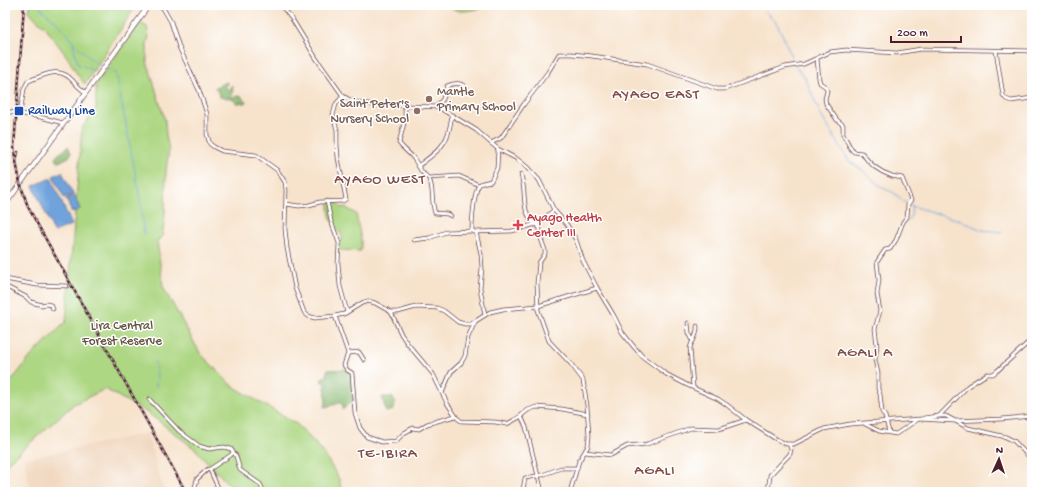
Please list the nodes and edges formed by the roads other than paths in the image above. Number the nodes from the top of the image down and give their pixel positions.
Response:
1 (149, 5) edge
2 (158, 5) edge
3 (281, 5) edge
4 (996, 51) junction
5 (1032, 51) edge
6 (817, 59) junction
7 (465, 87) dead end
8 (85, 92) junction
9 (343, 96) junction
10 (1032, 98) edge
11 (405, 106) junction
12 (436, 107) junction
13 (5, 111) edge
14 (20, 113) junction
15 (452, 115) junction
16 (63, 123) junction
17 (491, 143) junction
18 (498, 149) junction
19 (418, 166) junction
20 (521, 174) dead end
21 (429, 178) junction
22 (479, 185) junction
23 (327, 201) junction
24 (286, 204) junction
25 (5, 205) edge
26 (554, 210) junction
27 (451, 216) dead end
28 (536, 224) junction
29 (474, 231) junction
30 (414, 240) dead end
31 (5, 279) edge
32 (5, 286) edge
33 (67, 286) dead end
34 (597, 288) junction
35 (538, 306) junction
36 (53, 309) dead end
37 (347, 312) junction
38 (391, 312) junction
39 (485, 315) junction
40 (335, 316) junction
41 (475, 322) junction
42 (688, 323) dead end
43 (697, 326) dead end
44 (1032, 339) edge
45 (693, 341) junction
46 (348, 353) junction
47 (364, 360) dead end
48 (693, 387) junction
49 (442, 392) junction
50 (149, 399) dead end
51 (588, 414) junction
52 (455, 416) junction
53 (521, 416) junction
54 (939, 416) junction
55 (1032, 416) edge
56 (920, 419) junction
57 (746, 420) junction
58 (887, 421) junction
59 (954, 421) junction
60 (865, 424) junction
61 (889, 432) junction
62 (789, 444) junction
63 (585, 452) junction
64 (234, 454) junction
65 (1032, 460) edge
66 (577, 468) junction
67 (210, 469) junction
68 (539, 476) junction
69 (523, 490) dead end
70 (194, 492) edge
71 (220, 492) edge
72 (264, 492) edge
73 (542, 492) edge
74 (570, 492) edge
75 (768, 492) edge

1 - 8 main road
2 - 24 street
3 - 9 street
4 - 5 street
4 - 6 street
4 - 10 street
6 - 17 street
6 - 58 street
7 - 12 street
8 - 14 street
8 - 16 main road
9 - 11 street
9 - 23 street
11 - 12 street
11 - 19 street
12 - 15 street
13 - 14 street
14 - 16 street
15 - 17 street
15 - 19 street
16 - 25 main road
17 - 18 street
18 - 22 street
18 - 26 street
19 - 21 street
20 - 28 street
21 - 22 street
21 - 27 street
22 - 29 street
23 - 24 street
23 - 37 street
24 - 40 street
26 - 28 street
26 - 34 street
28 - 29 street
28 - 35 street
29 - 30 street
29 - 39 street
31 - 33 street
32 - 36 street
34 - 35 street
34 - 48 street
35 - 39 street
35 - 51 street
37 - 38 street
37 - 40 street
38 - 41 street
38 - 49 street
39 - 41 street
40 - 46 street
41 - 49 street
42 - 45 street
43 - 45 street
44 - 54 street
45 - 48 street
46 - 47 street
46 - 52 street
48 - 57 street
49 - 52 street
50 - 64 street
51 - 53 street
51 - 63 street
52 - 53 street
53 - 68 street
54 - 56 street
54 - 59 street
55 - 59 street
56 - 58 street
56 - 59 street
56 - 61 street
57 - 62 street
57 - 63 street
58 - 60 street
58 - 61 street
59 - 65 street
60 - 61 street
60 - 62 street
62 - 75 street
63 - 66 street
64 - 67 street
64 - 72 street
66 - 68 street
66 - 74 street
67 - 70 street
67 - 71 street
68 - 69 street
68 - 73 street

